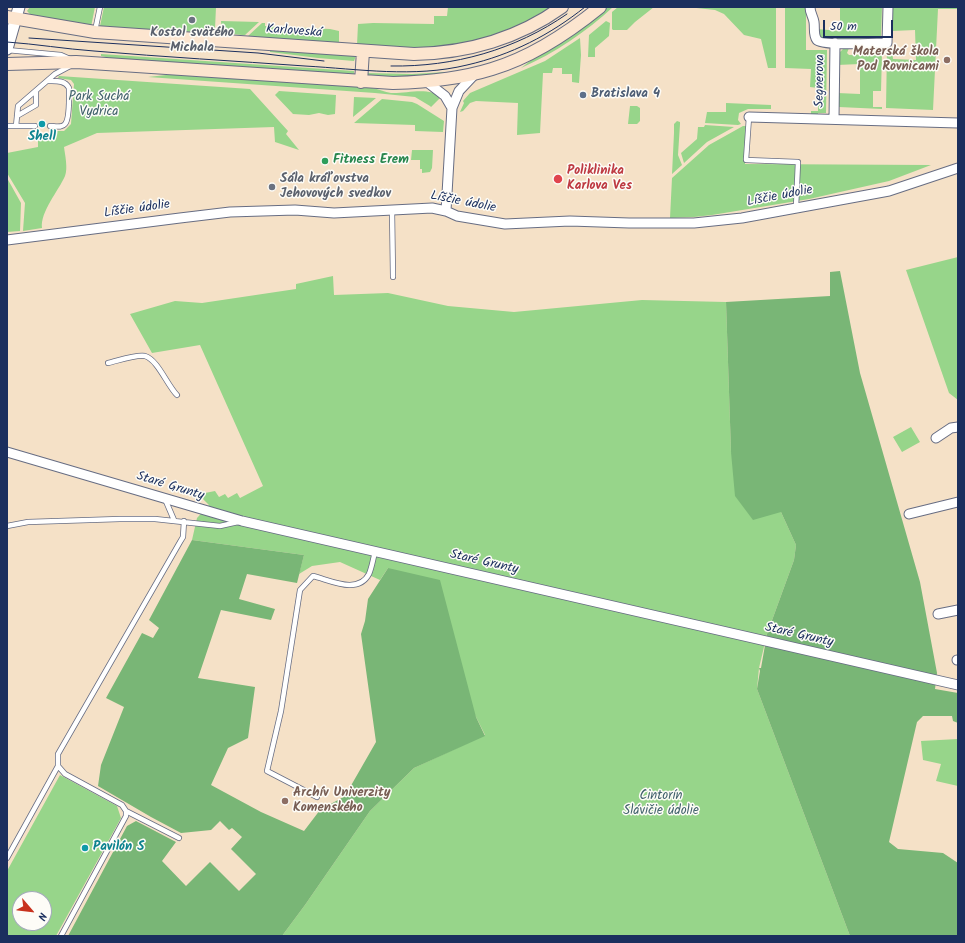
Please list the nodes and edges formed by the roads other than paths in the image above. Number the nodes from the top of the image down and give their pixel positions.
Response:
1 (100, 7) edge
2 (562, 7) edge
3 (600, 7) edge
4 (810, 7) edge
5 (888, 7) edge
6 (12, 16) edge
7 (95, 32) junction
8 (835, 44) junction
9 (7, 49) edge
10 (364, 51) junction
11 (76, 62) junction
12 (7, 64) edge
13 (475, 74) junction
14 (48, 81) junction
15 (361, 82) junction
16 (427, 82) junction
17 (36, 90) junction
18 (453, 113) junction
19 (17, 116) junction
20 (749, 118) joint
21 (834, 120) junction
22 (958, 123) edge
23 (7, 126) edge
24 (16, 126) junction
25 (34, 126) dead end
26 (50, 126) dead end
27 (958, 168) edge
28 (796, 207) junction
29 (392, 209) junction
30 (446, 211) junction
31 (7, 240) edge
32 (393, 277) dead end
33 (108, 363) dead end
34 (177, 395) dead end
35 (958, 427) edge
36 (936, 438) dead end
37 (7, 452) edge
38 (165, 499) junction
39 (958, 502) edge
40 (909, 514) dead end
41 (174, 520) junction
42 (242, 521) junction
43 (184, 522) junction
44 (7, 526) edge
45 (375, 552) junction
46 (958, 610) edge
47 (938, 614) dead end
48 (958, 685) edge
49 (58, 766) junction
50 (317, 797) dead end
51 (126, 811) junction
52 (179, 838) dead end
53 (7, 858) edge
54 (61, 936) edge

1 - 7 lane
2 - 10 main road, Karloveská
3 - 13 main road
4 - 8 street, Segnerova
5 - 8 street, Segnerova
6 - 7 main road, Karloveská
6 - 9 street
7 - 10 main road, Karloveská
8 - 21 street, Segnerova
9 - 11 lane
10 - 15 main road
11 - 12 main road
11 - 14 lane
11 - 15 main road
13 - 16 main road
13 - 18 street
14 - 17 lane
14 - 26 lane
15 - 16 main road
16 - 18 street
17 - 19 lane
17 - 19 lane
18 - 30 street
19 - 24 lane
20 - 21 street
20 - 28 lane
21 - 22 street
23 - 24 lane
24 - 25 lane
27 - 28 street, Líščie údolie
28 - 30 street, Líščie údolie
29 - 30 street, Líščie údolie
29 - 31 street, Líščie údolie
29 - 32 lane
33 - 34 lane
35 - 36 street
37 - 38 street, Staré Grunty
38 - 41 lane
38 - 42 street, Staré Grunty
39 - 40 street
41 - 43 lane
41 - 44 lane
42 - 43 lane
42 - 45 street, Staré Grunty
43 - 49 lane
45 - 48 street, Staré Grunty
45 - 50 lane
46 - 47 street
49 - 51 lane
49 - 53 lane
51 - 52 lane
51 - 54 lane

